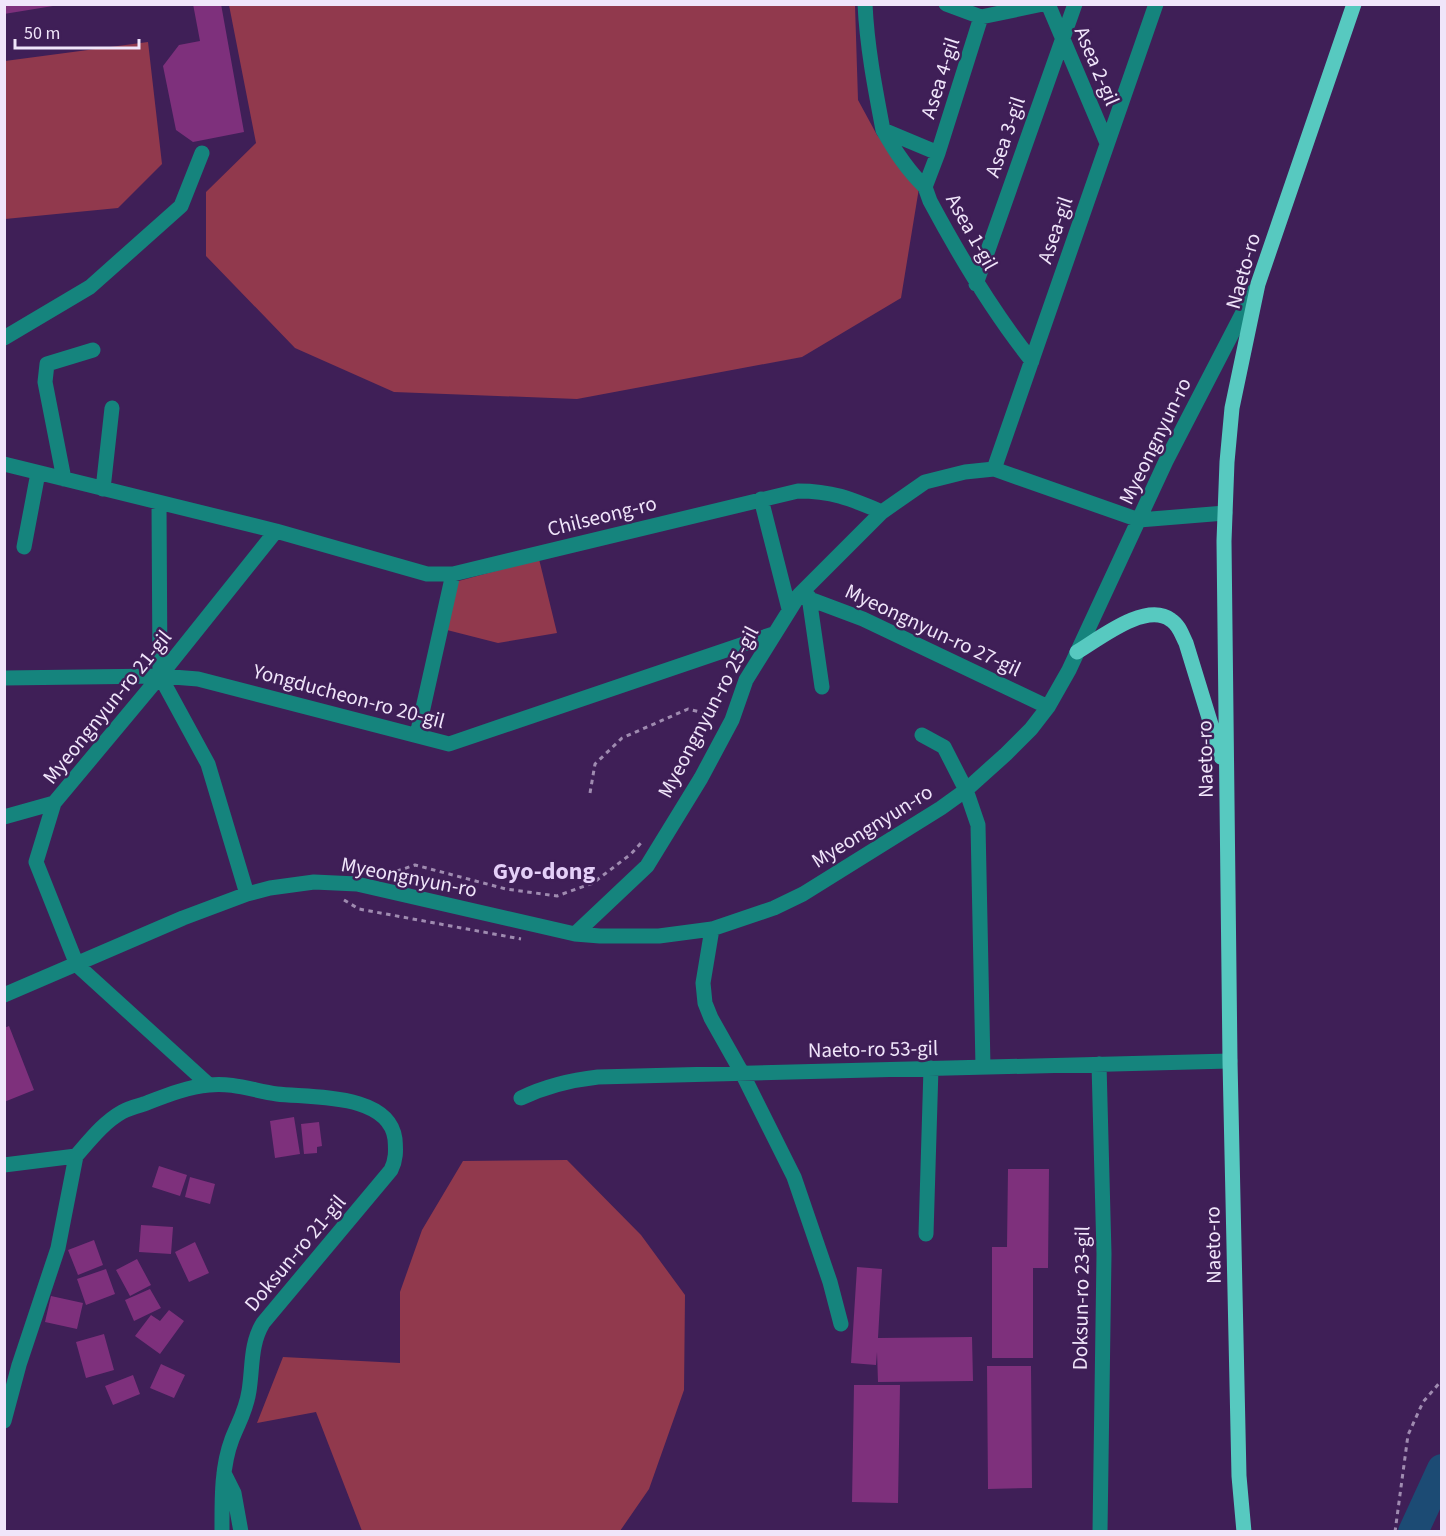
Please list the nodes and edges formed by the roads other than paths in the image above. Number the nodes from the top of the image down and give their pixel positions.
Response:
1 (866, 4) edge
2 (946, 4) edge
3 (1043, 4) edge
4 (1048, 4) edge
5 (1075, 4) edge
6 (1156, 4) edge
7 (1354, 4) edge
8 (981, 17) junction
9 (1062, 40) junction
10 (883, 130) junction
11 (1107, 143) junction
12 (202, 153) dead end
13 (938, 153) junction
14 (925, 187) junction
15 (976, 284) junction
16 (1258, 284) junction
17 (4, 338) edge
18 (93, 350) dead end
19 (1032, 361) junction
20 (112, 408) dead end
21 (4, 464) edge
22 (994, 469) junction
23 (38, 473) junction
24 (64, 479) junction
25 (103, 489) junction
26 (761, 499) junction
27 (159, 502) junction
28 (882, 512) junction
29 (1225, 513) junction
30 (1139, 520) junction
31 (276, 531) junction
32 (24, 547) dead end
33 (453, 574) junction
34 (804, 596) junction
35 (789, 609) junction
36 (773, 634) junction
37 (1077, 652) junction
38 (160, 676) junction
39 (4, 678) edge
40 (822, 687) dead end
41 (1048, 707) junction
42 (417, 735) junction
43 (922, 735) dead end
44 (1226, 776) junction
45 (966, 790) junction
46 (54, 803) junction
47 (4, 817) edge
48 (247, 894) junction
49 (711, 929) junction
50 (575, 934) junction
51 (77, 965) junction
52 (4, 995) edge
53 (1230, 1061) junction
54 (1099, 1064) junction
55 (983, 1067) junction
56 (931, 1068) junction
57 (742, 1073) junction
58 (209, 1085) junction
59 (521, 1098) dead end
60 (76, 1156) junction
61 (4, 1165) edge
62 (926, 1234) dead end
63 (841, 1324) dead end
64 (12, 1364) edge
65 (4, 1420) edge
66 (224, 1473) junction
67 (222, 1532) edge
68 (241, 1532) edge
69 (1100, 1532) edge
70 (1244, 1532) edge

1 - 10 street
2 - 8 street, Asea 4-gil
3 - 8 street, Asea 4-gil
4 - 9 street, Asea 2-gil
5 - 9 street, Asea 3-gil
6 - 11 street, Asea-gil
7 - 16 main road, Naeto-ro
8 - 13 street, Asea 4-gil
9 - 11 street, Asea 2-gil
9 - 15 street, Asea 3-gil
10 - 13 street
10 - 14 street
11 - 19 street, Asea-gil
12 - 17 street
13 - 14 street, Asea 1-gil
14 - 15 street, Asea 1-gil
15 - 19 street, Asea 1-gil
16 - 29 main road, Naeto-ro
16 - 30 street, Myeongnyun-ro
18 - 24 street
19 - 22 street, Asea-gil
20 - 25 street
21 - 23 street, Chilseong-ro
22 - 28 street
22 - 30 street
23 - 24 street, Chilseong-ro
23 - 32 street
24 - 25 street, Chilseong-ro
25 - 27 street, Chilseong-ro
26 - 28 street, Chilseong-ro
26 - 33 street, Chilseong-ro
26 - 35 street
27 - 31 street, Chilseong-ro
27 - 38 street
28 - 34 street, Myeongnyun-ro 25-gil
29 - 30 street
29 - 44 main road, Naeto-ro
30 - 37 street, Myeongnyun-ro
31 - 33 street, Chilseong-ro
31 - 38 street, Myeongnyun-ro 21-gil
33 - 42 street
34 - 35 street, Myeongnyun-ro 25-gil
34 - 40 street
34 - 41 street, Myeongnyun-ro 27-gil
35 - 36 street, Myeongnyun-ro 25-gil
36 - 42 street, Yongducheon-ro 20-gil
36 - 50 street, Myeongnyun-ro 25-gil
37 - 41 street, Myeongnyun-ro
37 - 44 main road
38 - 39 street, Yongducheon-ro 20-gil
38 - 42 street, Yongducheon-ro 20-gil
38 - 46 street, Myeongnyun-ro 21-gil
38 - 48 street
41 - 45 street, Myeongnyun-ro
43 - 45 street, Myeongnyun-ro
44 - 53 main road, Naeto-ro
45 - 49 street, Myeongnyun-ro
45 - 55 street
46 - 47 street
46 - 51 street, Myeongnyun-ro 21-gil
48 - 50 street, Myeongnyun-ro
48 - 51 street, Myeongnyun-ro
49 - 50 street, Myeongnyun-ro
49 - 57 street
51 - 52 street, Myeongnyun-ro
51 - 58 street
53 - 54 street, Naeto-ro 53-gil
53 - 70 main road, Naeto-ro
54 - 55 street, Naeto-ro 53-gil
54 - 69 street, Doksun-ro 23-gil
55 - 56 street, Naeto-ro 53-gil
56 - 57 street, Naeto-ro 53-gil
56 - 62 street
57 - 59 street, Naeto-ro 53-gil
57 - 63 street
58 - 60 street
58 - 66 street, Doksun-ro 21-gil
60 - 61 street
60 - 64 street
64 - 65 street
66 - 67 street, Doksun-ro 21-gil
66 - 68 street

